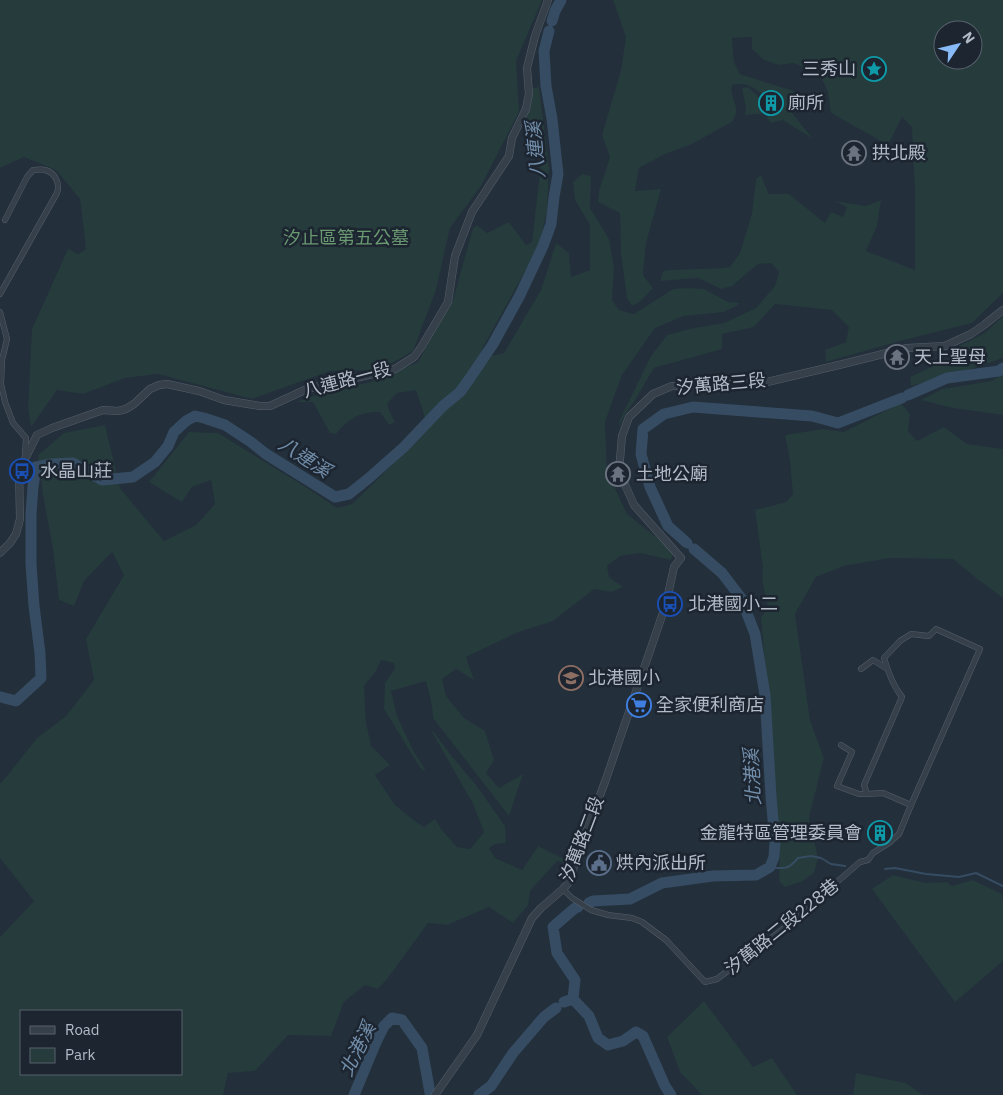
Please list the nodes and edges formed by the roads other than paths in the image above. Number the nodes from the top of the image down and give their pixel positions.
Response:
1 (548, 0) edge
2 (5, 220) dead end
3 (0, 294) edge
4 (1003, 310) edge
5 (0, 312) edge
6 (25, 460) junction
7 (0, 553) edge
8 (681, 558) joint
9 (887, 668) junction
10 (861, 669) dead end
11 (840, 745) dead end
12 (867, 794) junction
13 (911, 805) junction
14 (563, 889) junction
15 (434, 1095) edge

1 - 6 street, 八連路一段
2 - 3 street
4 - 8 street, 汐萬路三段
5 - 6 street
6 - 7 street, 八連路一段
8 - 14 street, 汐萬路二段
9 - 10 street
9 - 12 street
9 - 13 street
11 - 12 street
12 - 13 street
13 - 14 street, 汐萬路二段228巷
14 - 15 street, 汐萬路二段

